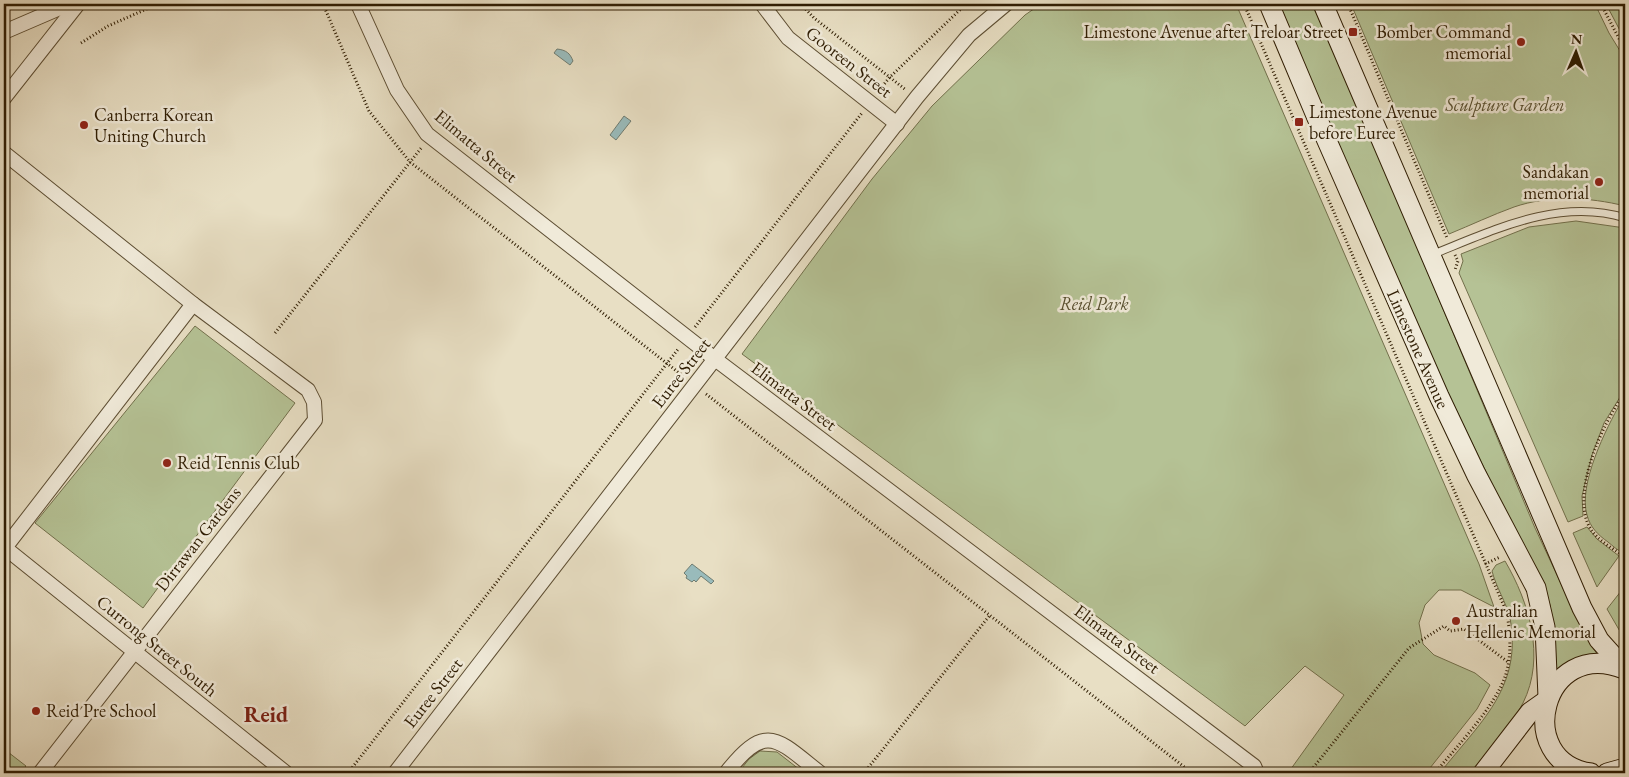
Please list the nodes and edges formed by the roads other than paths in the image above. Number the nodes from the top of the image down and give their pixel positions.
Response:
1 (69, 4) edge
2 (78, 4) edge
3 (358, 4) edge
4 (762, 4) edge
5 (1006, 4) edge
6 (1269, 4) edge
7 (1323, 4) edge
8 (4, 32) edge
9 (4, 98) edge
10 (897, 124) junction
11 (4, 153) edge
12 (1625, 218) edge
13 (1431, 255) junction
14 (194, 304) junction
15 (715, 360) junction
16 (4, 548) edge
17 (134, 651) junction
18 (1625, 669) edge
19 (1548, 698) junction
20 (1625, 768) edge
21 (40, 773) edge
22 (286, 773) edge
23 (395, 773) edge
24 (726, 773) edge
25 (820, 773) edge
26 (1257, 773) edge
27 (1483, 773) edge
28 (1591, 773) edge
29 (1606, 773) edge

1 - 8 street
2 - 9 street
3 - 15 street, Elimatta Street
4 - 10 street, Gooreen Street
5 - 10 street, Euree Street
6 - 19 main road, Limestone Avenue
7 - 13 main road
10 - 15 street, Euree Street
11 - 14 street, Dirrawan Gardens
12 - 13 lane
13 - 18 main road
14 - 16 street
14 - 17 street, Dirrawan Gardens
15 - 23 street, Euree Street
15 - 26 street, Elimatta Street
16 - 17 street, Currong Street South
17 - 21 street, Dirrawan Gardens
17 - 22 street, Currong Street South
18 - 19 main road
19 - 27 main road
19 - 28 main road, Limestone Avenue
20 - 29 main road
24 - 25 street

